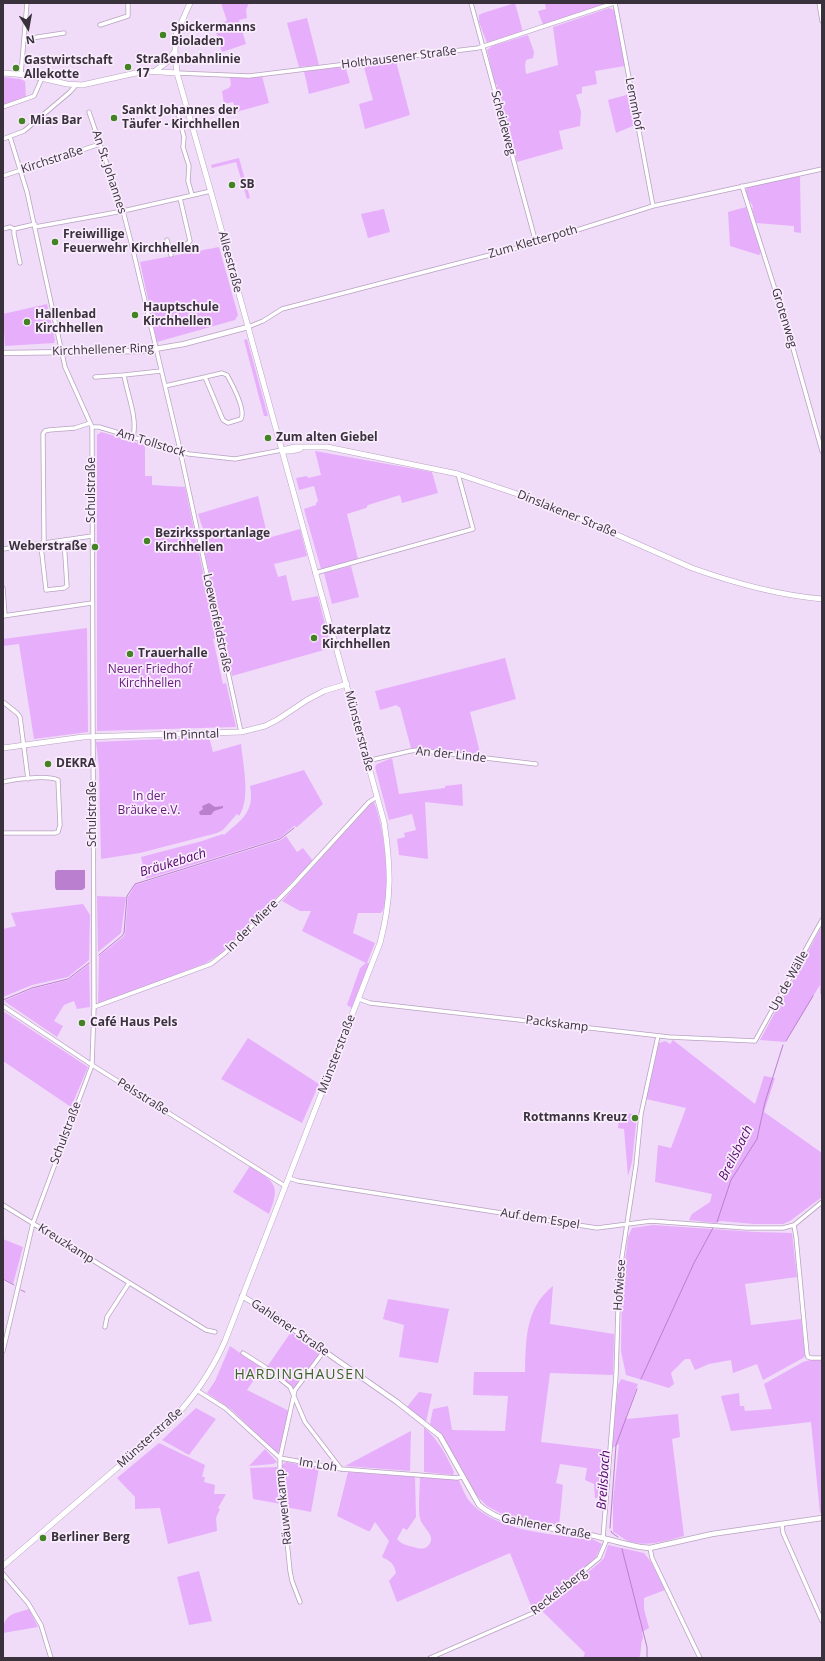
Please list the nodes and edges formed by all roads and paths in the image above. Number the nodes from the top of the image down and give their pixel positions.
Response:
1 (27, 3) edge
2 (128, 3) edge
3 (190, 3) edge
4 (471, 3) edge
5 (614, 3) edge
6 (819, 3) edge
7 (822, 21) edge
8 (100, 25) dead end
9 (64, 33) dead end
10 (25, 39) junction
11 (483, 46) junction
12 (175, 51) junction
13 (155, 71) junction
14 (3, 73) edge
15 (21, 74) junction
16 (177, 74) junction
17 (42, 78) junction
18 (76, 85) junction
19 (3, 107) edge
20 (173, 107) dead end
21 (89, 112) dead end
22 (10, 138) junction
23 (3, 139) edge
24 (100, 144) junction
25 (822, 169) edge
26 (21, 170) junction
27 (3, 176) edge
28 (742, 186) junction
29 (210, 191) junction
30 (192, 195) junction
31 (180, 198) junction
32 (653, 206) junction
33 (123, 211) junction
34 (35, 226) junction
35 (3, 229) edge
36 (14, 229) junction
37 (167, 240) dead end
38 (536, 243) junction
39 (169, 248) junction
40 (171, 255) dead end
41 (20, 263) dead end
42 (248, 327) junction
43 (156, 349) junction
44 (62, 352) junction
45 (3, 353) edge
46 (161, 371) junction
47 (124, 375) junction
48 (94, 377) dead end
49 (205, 377) junction
50 (165, 386) junction
51 (90, 423) junction
52 (92, 427) junction
53 (133, 437) junction
54 (282, 450) junction
55 (180, 452) junction
56 (822, 452) edge
57 (458, 474) junction
58 (92, 536) junction
59 (64, 540) junction
60 (43, 543) junction
61 (3, 549) edge
62 (315, 573) junction
63 (3, 588) edge
64 (822, 599) edge
65 (92, 603) junction
66 (4, 616) edge
67 (347, 684) junction
68 (3, 702) edge
69 (241, 732) junction
70 (93, 737) junction
71 (24, 745) junction
72 (3, 748) edge
73 (367, 761) junction
74 (536, 764) dead end
75 (28, 779) junction
76 (3, 782) edge
77 (377, 797) junction
78 (3, 833) edge
79 (822, 920) edge
80 (359, 999) junction
81 (3, 1006) edge
82 (94, 1007) junction
83 (658, 1036) junction
84 (755, 1041) joint
85 (92, 1065) junction
86 (288, 1178) junction
87 (285, 1186) junction
88 (822, 1202) edge
89 (3, 1205) edge
90 (33, 1223) junction
91 (627, 1224) junction
92 (794, 1225) junction
93 (129, 1283) junction
94 (242, 1296) junction
95 (105, 1327) dead end
96 (214, 1332) dead end
97 (324, 1350) junction
98 (3, 1351) edge
99 (243, 1353) dead end
100 (822, 1358) edge
101 (198, 1391) junction
102 (294, 1396) junction
103 (280, 1458) junction
104 (341, 1469) junction
105 (463, 1477) junction
106 (822, 1518) edge
107 (782, 1525) junction
108 (605, 1538) junction
109 (650, 1548) junction
110 (3, 1566) edge
111 (3, 1574) edge
112 (300, 1602) dead end
113 (822, 1622) edge
114 (51, 1658) edge
115 (430, 1658) edge
116 (700, 1658) edge

1 - 10 street
2 - 8 street
3 - 12 main road, Alleestraße
4 - 11 street, Scheideweg
5 - 11 street, Holthausener Straße
5 - 32 street, Lemmhof
6 - 7 street
9 - 10 street
10 - 15 street
11 - 16 street, Holthausener Straße
11 - 38 street, Scheideweg
12 - 13 main road
12 - 16 main road, Alleestraße
13 - 16 main road
13 - 18 main road
14 - 15 main road
15 - 17 main road
16 - 29 main road, Alleestraße
17 - 18 main road
17 - 19 street
18 - 22 street
20 - 30 street
21 - 24 street, An St. Johannes
22 - 23 street
22 - 26 street, Schulstraße
24 - 26 street, Kirchstraße
24 - 33 street, An St. Johannes
25 - 28 street, Zum Kletterpoth
26 - 27 street, Kirchstraße
26 - 34 street, Schulstraße
28 - 32 street, Zum Kletterpoth
28 - 56 street, Grotenweg
29 - 30 street
29 - 42 main road, Alleestraße
30 - 31 street
31 - 33 street
31 - 39 street
32 - 38 street, Zum Kletterpoth
33 - 34 street
33 - 43 street, An St. Johannes
34 - 36 street
34 - 44 street, Schulstraße
35 - 36 street
36 - 41 street
37 - 39 street
38 - 42 street, Zum Kletterpoth
39 - 40 street
42 - 43 street, Kirchhellener Ring
42 - 54 main road, Alleestraße
43 - 44 street, Kirchhellener Ring
43 - 46 street, Loewenfeldstraße
44 - 45 street, Kirchhellener Ring
44 - 51 street, Schulstraße
46 - 47 street
46 - 50 street, Loewenfeldstraße
47 - 48 street
47 - 53 street
49 - 49 street
49 - 50 street
50 - 55 street, Loewenfeldstraße
51 - 52 street, Schulstraße
51 - 60 street
52 - 53 street, Am Tollstock
52 - 58 street, Schulstraße
53 - 55 street, Am Tollstock
54 - 55 street, Am Tollstock
54 - 57 main road, Dinslakener Straße
54 - 62 main road, Münsterstraße
55 - 69 street, Loewenfeldstraße
57 - 62 street
57 - 64 main road, Dinslakener Straße
58 - 59 street
58 - 65 street, Schulstraße
59 - 60 street
59 - 60 street
60 - 61 street
62 - 67 main road, Münsterstraße
63 - 66 street
65 - 66 street
65 - 70 street, Schulstraße
67 - 69 main road, Im Pinntal
67 - 73 main road, Münsterstraße
68 - 71 street
69 - 70 main road, Im Pinntal
70 - 71 main road, Im Pinntal
70 - 82 street, Schulstraße
71 - 72 main road, Im Pinntal
71 - 75 street
73 - 74 street, An der Linde
73 - 77 main road, Münsterstraße
75 - 76 street
75 - 78 street
77 - 80 main road, Münsterstraße
77 - 82 street, In der Miere
79 - 84 street, Up de Wälle
80 - 83 street, Packskamp
80 - 86 main road, Münsterstraße
81 - 85 street, Pelsstraße
82 - 85 street, Schulstraße
83 - 84 street, Packskamp
83 - 91 street, Hofwiese
85 - 87 street, Pelsstraße
85 - 90 street, Schulstraße
86 - 87 main road, Münsterstraße
86 - 91 street, Auf dem Espel
87 - 94 main road, Münsterstraße
88 - 92 street, Auf dem Espel
89 - 90 street, Kreuzkamp
90 - 93 street, Kreuzkamp
90 - 98 street, Schulstraße
91 - 92 street, Auf dem Espel
91 - 108 street, Hofwiese
92 - 100 street
93 - 95 street
93 - 96 street, Kreuzkamp
94 - 97 street, Gahlener Straße
94 - 101 main road, Münsterstraße
97 - 102 street, Räuwenkamp
97 - 105 street, Gahlener Straße
99 - 102 street
101 - 103 street
101 - 110 main road, Münsterstraße
102 - 103 street, Räuwenkamp
102 - 104 street
103 - 104 street, Im Loh
103 - 112 street, Räuwenkamp
104 - 105 street, Im Loh
105 - 108 street, Gahlener Straße
106 - 107 street, Gahlener Straße
107 - 109 street, Gahlener Straße
107 - 113 street
108 - 109 street, Gahlener Straße
108 - 115 street, Reckelsberg
109 - 116 street
111 - 114 street

